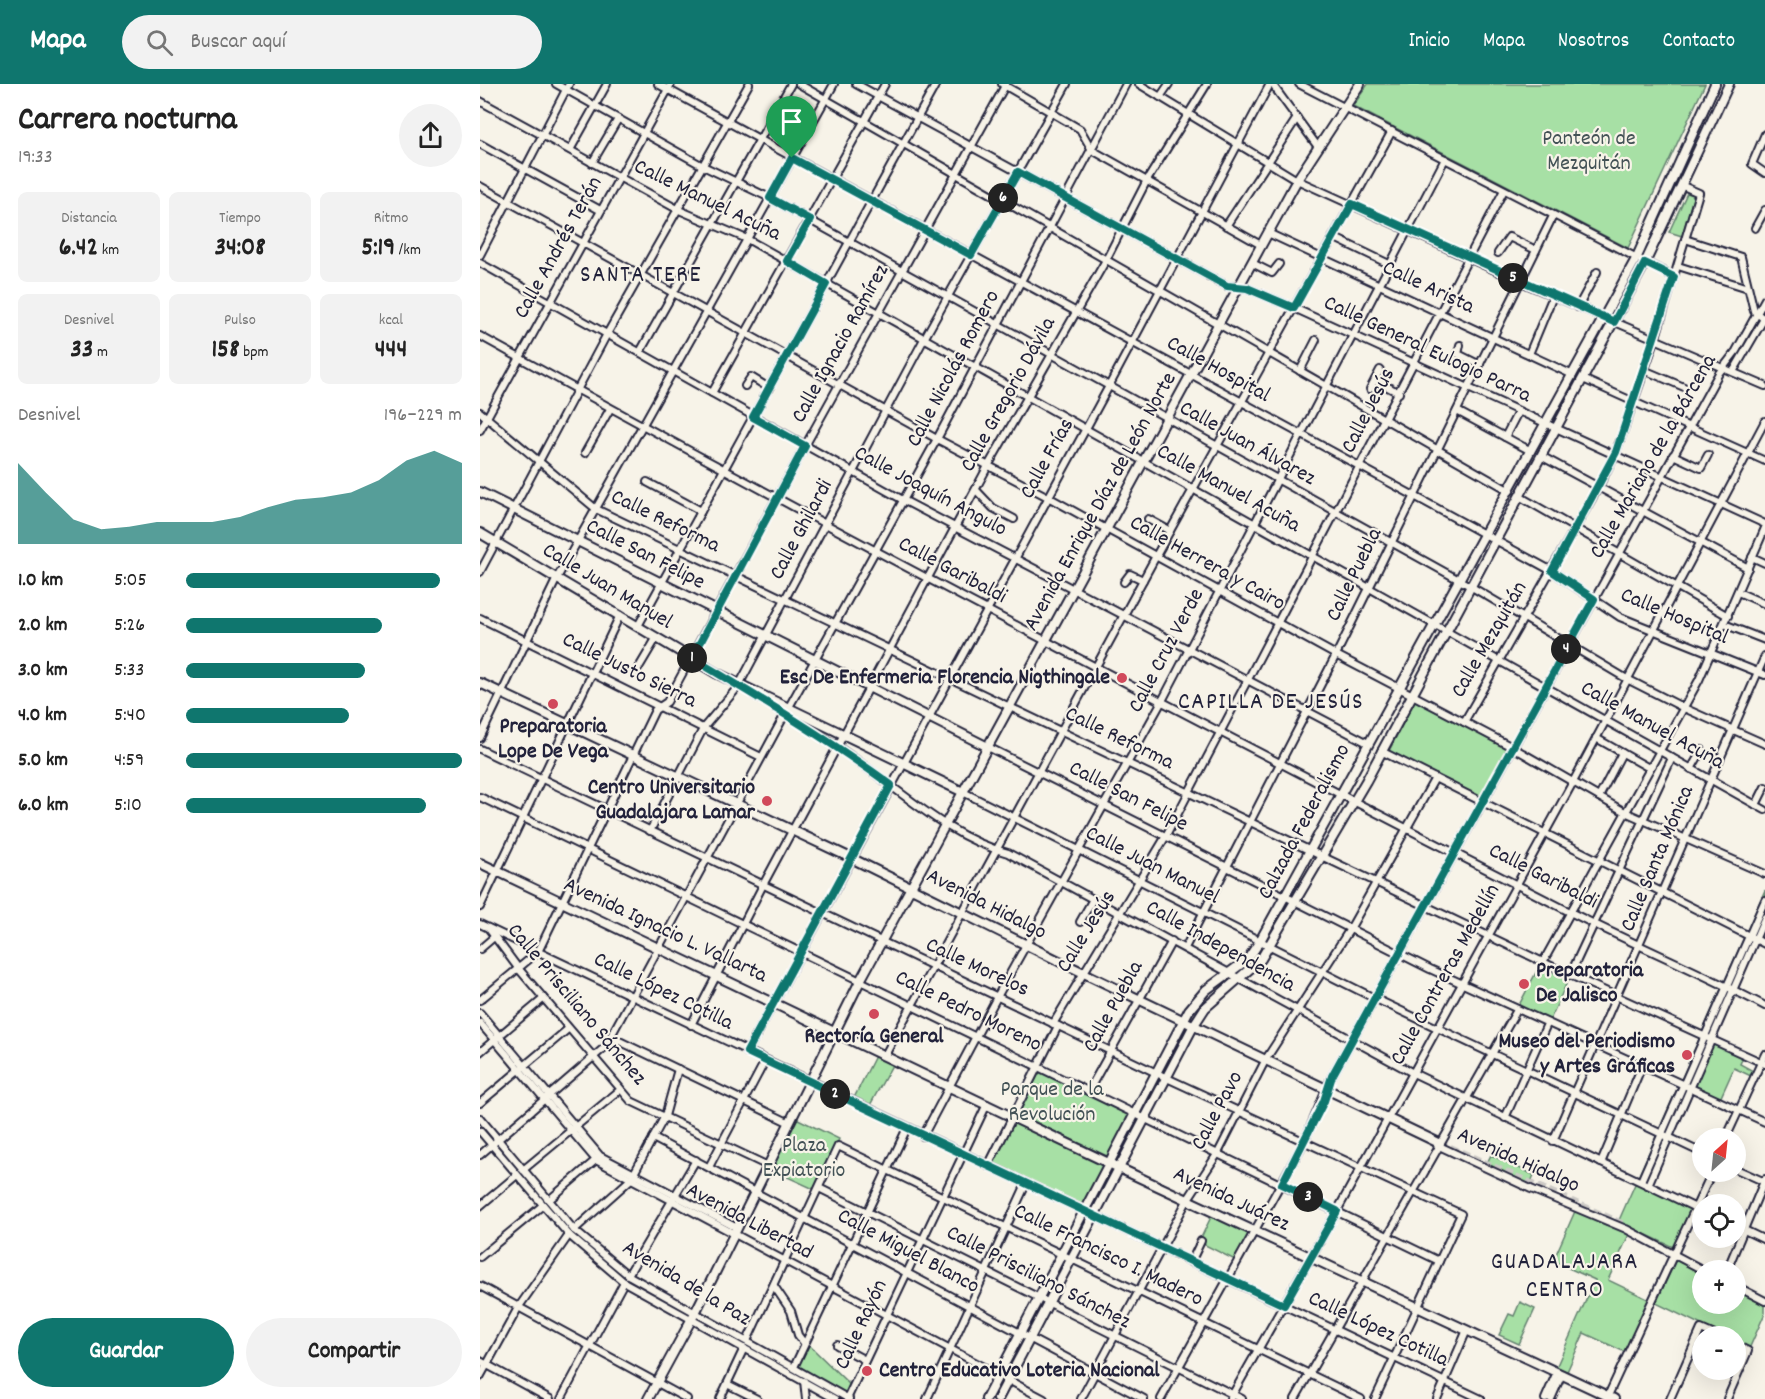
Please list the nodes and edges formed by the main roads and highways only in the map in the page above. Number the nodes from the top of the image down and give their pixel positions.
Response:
1 (1360, 84) edge
2 (1716, 84) edge
3 (1730, 84) edge
4 (480, 492) edge
5 (480, 532) edge
6 (480, 683) edge
7 (988, 747) junction
8 (963, 792) junction
9 (480, 863) edge
10 (911, 887) junction
11 (1183, 1020) junction
12 (1194, 1025) junction
13 (834, 1031) junction
14 (1440, 1145) tunnel mouth
15 (1108, 1162) junction
16 (1119, 1168) junction
17 (1610, 1398) edge
18 (648, 1399) edge
19 (986, 1399) edge
20 (998, 1399) edge

1 - 7 main road, Avenida Enrique Díaz de León Norte
2 - 11 main road, Calzada Federalismo
3 - 12 main road, Calzada Federalismo
4 - 7 main road, Calle San Felipe
5 - 8 main road, Calle Juan Manuel
6 - 10 main road, Avenida Hidalgo
7 - 8 main road, Avenida Enrique Díaz de León Norte
8 - 10 main road, Avenida Enrique Díaz de León Norte
9 - 13 main road, Avenida Ignacio L. Vallarta
10 - 11 main road, Avenida Hidalgo
10 - 13 main road, Avenida Enrique Díaz de León Norte
11 - 12 main road, Avenida Hidalgo
11 - 15 main road, Calzada Federalismo
12 - 14 main road, Avenida Hidalgo
12 - 16 main road, Calzada Federalismo
13 - 15 main road, Avenida Juárez
13 - 18 main road, Avenida Enrique Díaz de León Norte
15 - 16 main road, Avenida Juárez
15 - 19 main road, Calzada Federalismo
16 - 17 main road, Avenida Juárez
16 - 20 main road, Calzada Federalismo

